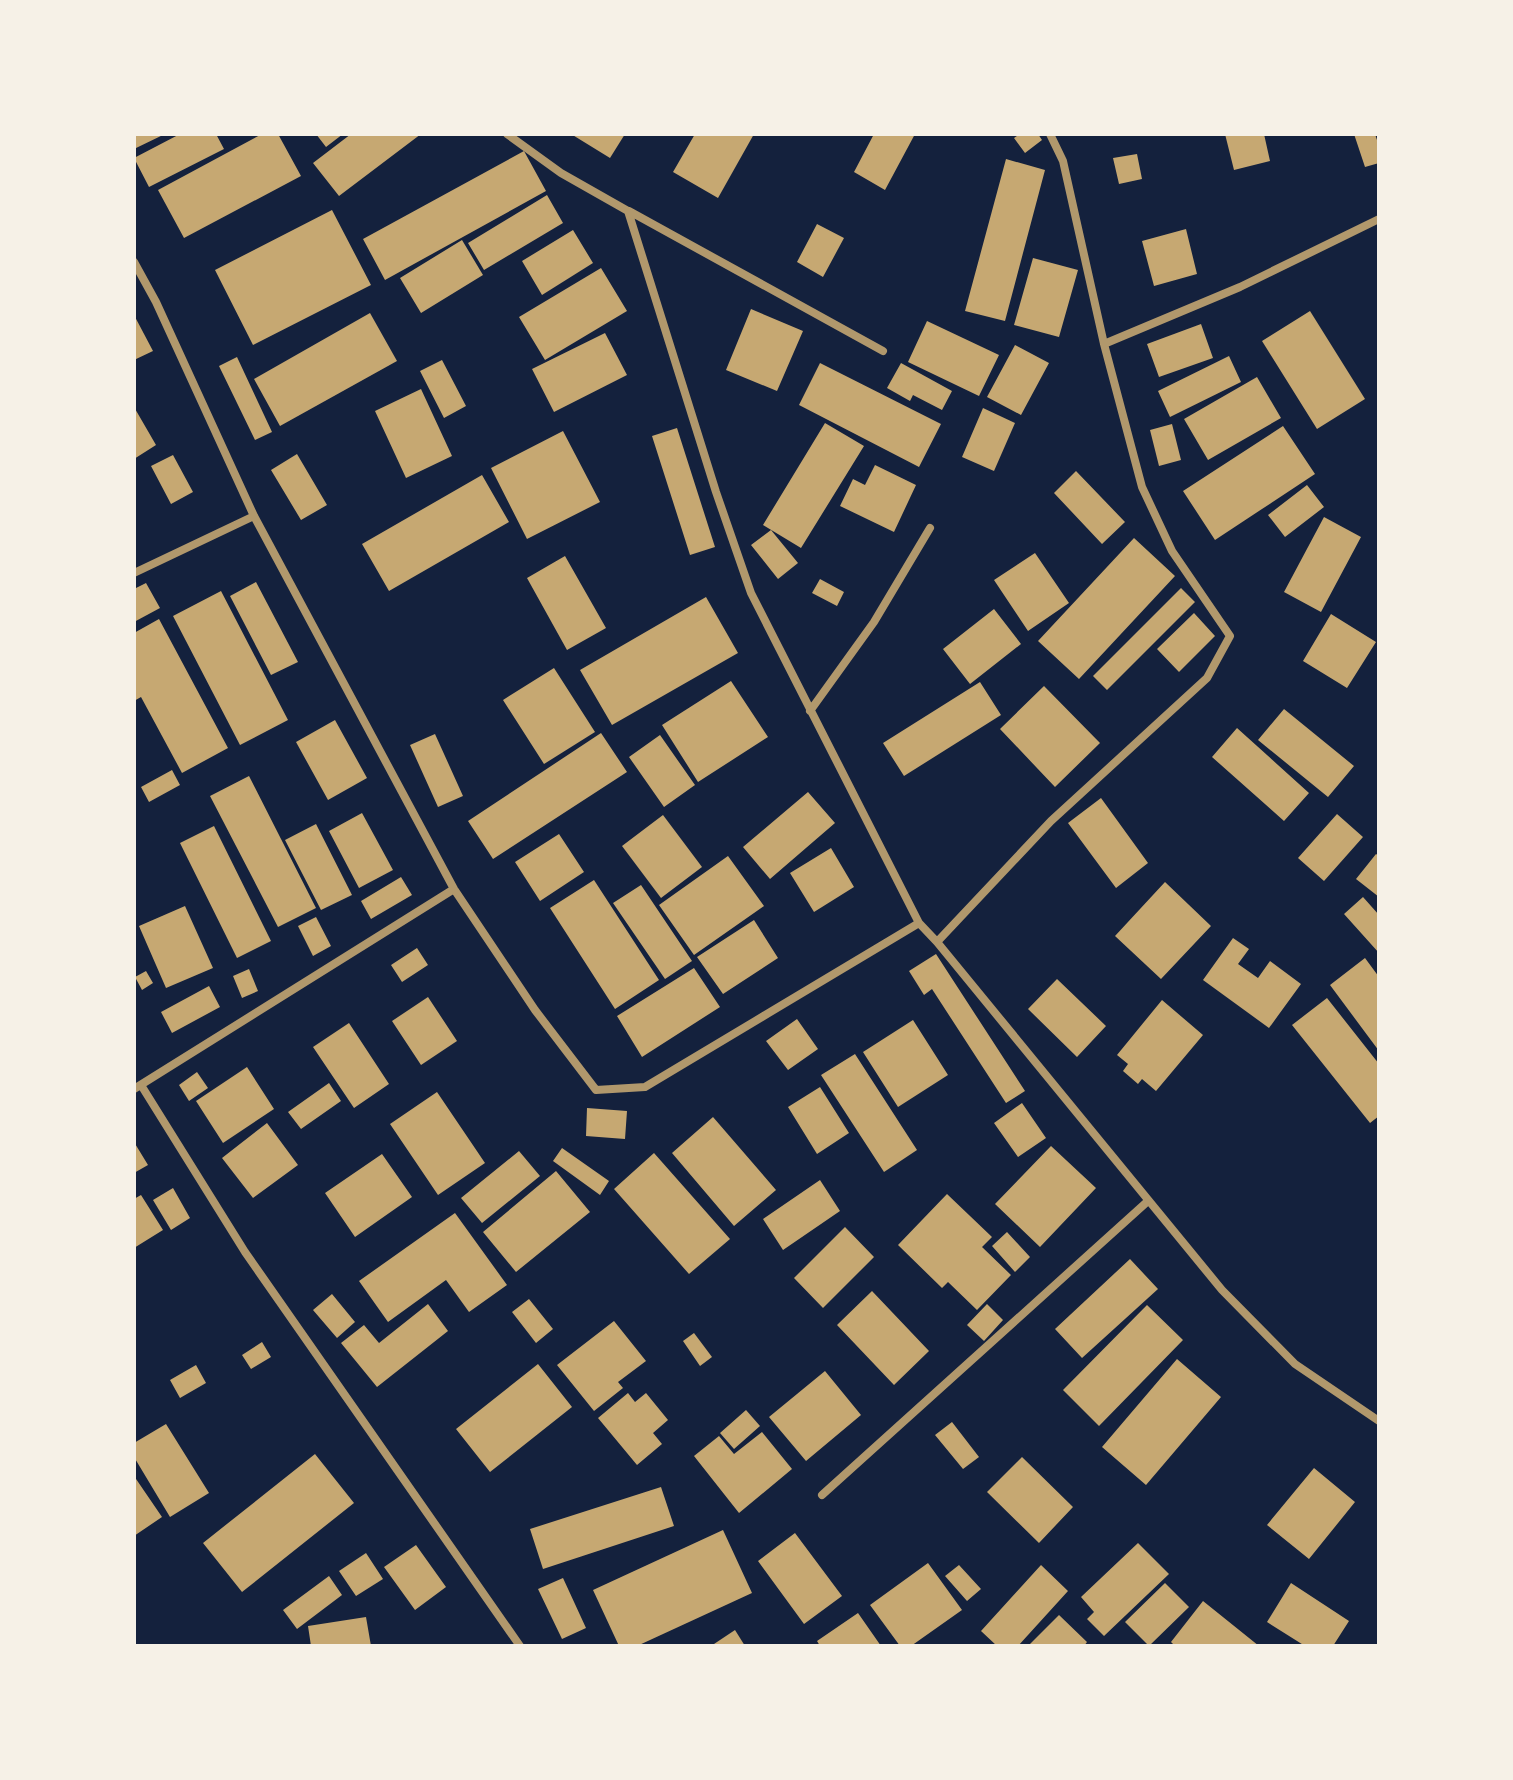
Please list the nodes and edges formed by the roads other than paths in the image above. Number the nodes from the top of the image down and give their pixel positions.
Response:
1 (507, 134) edge
2 (1050, 134) edge
3 (628, 211) junction
4 (1379, 219) edge
5 (134, 262) edge
6 (1104, 344) junction
7 (883, 351) dead end
8 (254, 516) junction
9 (930, 528) dead end
10 (134, 573) edge
11 (810, 711) junction
12 (454, 889) junction
13 (919, 923) junction
14 (937, 942) junction
15 (138, 1087) edge
16 (1148, 1201) junction
17 (1379, 1421) edge
18 (822, 1495) dead end
19 (520, 1646) edge

1 - 3 street
2 - 6 street
3 - 7 street
3 - 11 street
4 - 6 street
5 - 8 street
6 - 14 street
8 - 10 street
8 - 12 street
9 - 11 street
11 - 13 street
12 - 13 street
12 - 15 street
13 - 14 street
14 - 16 street
15 - 19 street
16 - 17 street
16 - 18 street

